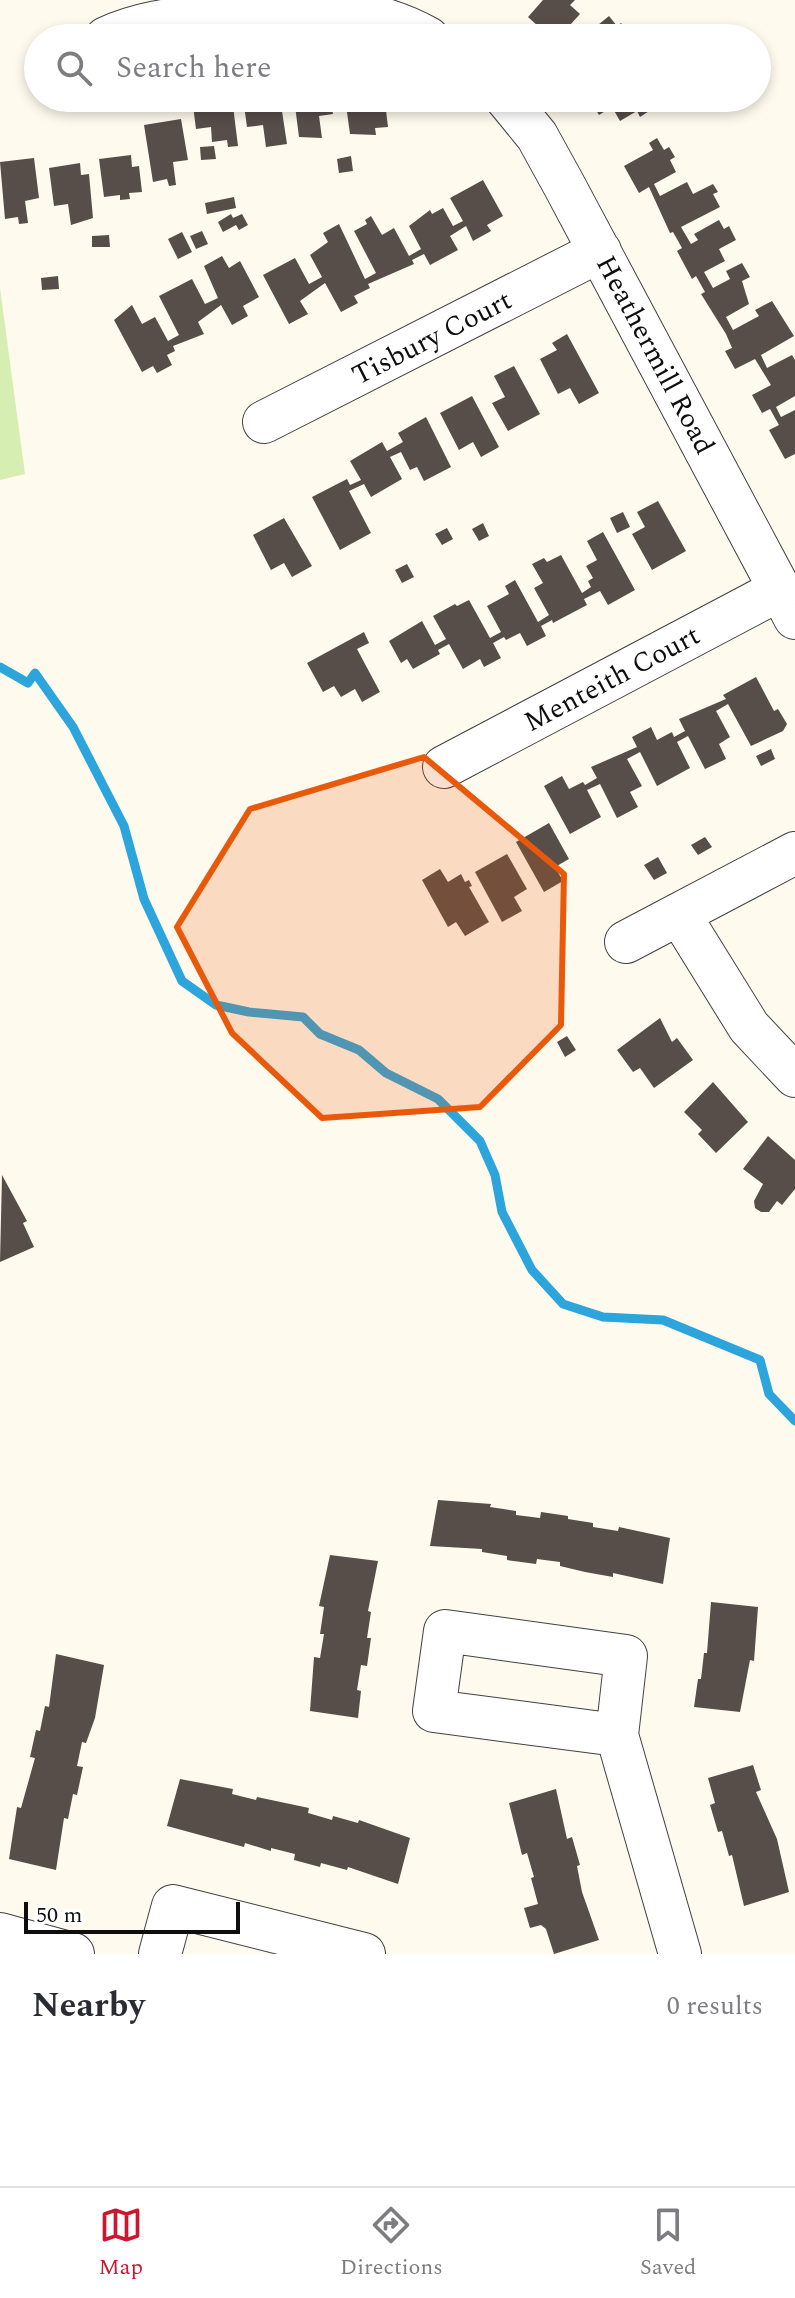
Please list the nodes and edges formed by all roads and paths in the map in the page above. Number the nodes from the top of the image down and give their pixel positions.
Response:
1 (136, 24) edge
2 (395, 24) edge
3 (517, 112) edge
4 (600, 251) junction
5 (264, 422) dead end
6 (787, 604) edge
7 (444, 767) dead end
8 (795, 853) edge
9 (679, 914) junction
10 (626, 942) dead end
11 (795, 1076) edge
12 (617, 1735) junction
13 (0, 1934) edge
14 (73, 1954) edge
15 (160, 1954) edge
16 (364, 1954) edge
17 (680, 1954) edge

1 - 2 street
3 - 4 street, Heathermill Road
4 - 5 street, Tisbury Court
4 - 6 street, Heathermill Road
6 - 7 street, Menteith Court
8 - 9 street
9 - 10 street
9 - 11 street
12 - 12 street
12 - 17 street
13 - 14 street
15 - 16 street

